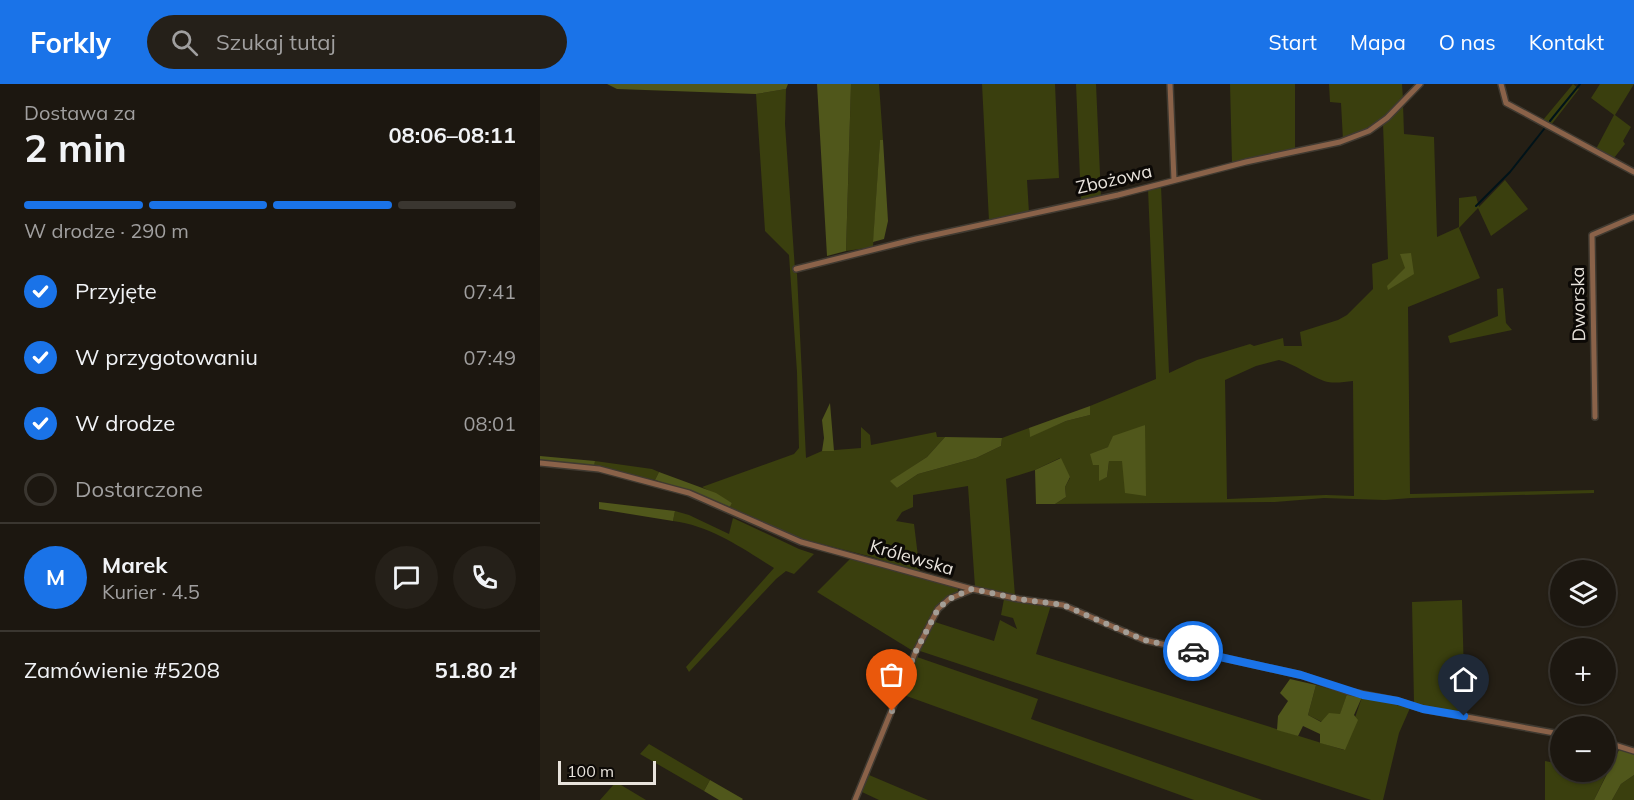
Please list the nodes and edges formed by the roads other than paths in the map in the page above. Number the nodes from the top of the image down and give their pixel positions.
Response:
1 (1170, 84) edge
2 (1420, 84) edge
3 (1501, 84) edge
4 (1634, 172) edge
5 (1174, 180) junction
6 (1634, 217) edge
7 (796, 269) dead end
8 (1595, 417) dead end
9 (540, 463) edge
10 (972, 589) junction
11 (1550, 732) edge
12 (1616, 745) edge
13 (1634, 751) edge
14 (855, 800) edge

1 - 5 street
2 - 5 street, Zbożowa
3 - 4 street
5 - 7 street, Zbożowa
6 - 8 street, Dworska
9 - 10 street, Królewska
10 - 11 street, Królewska
10 - 14 street
12 - 13 street

